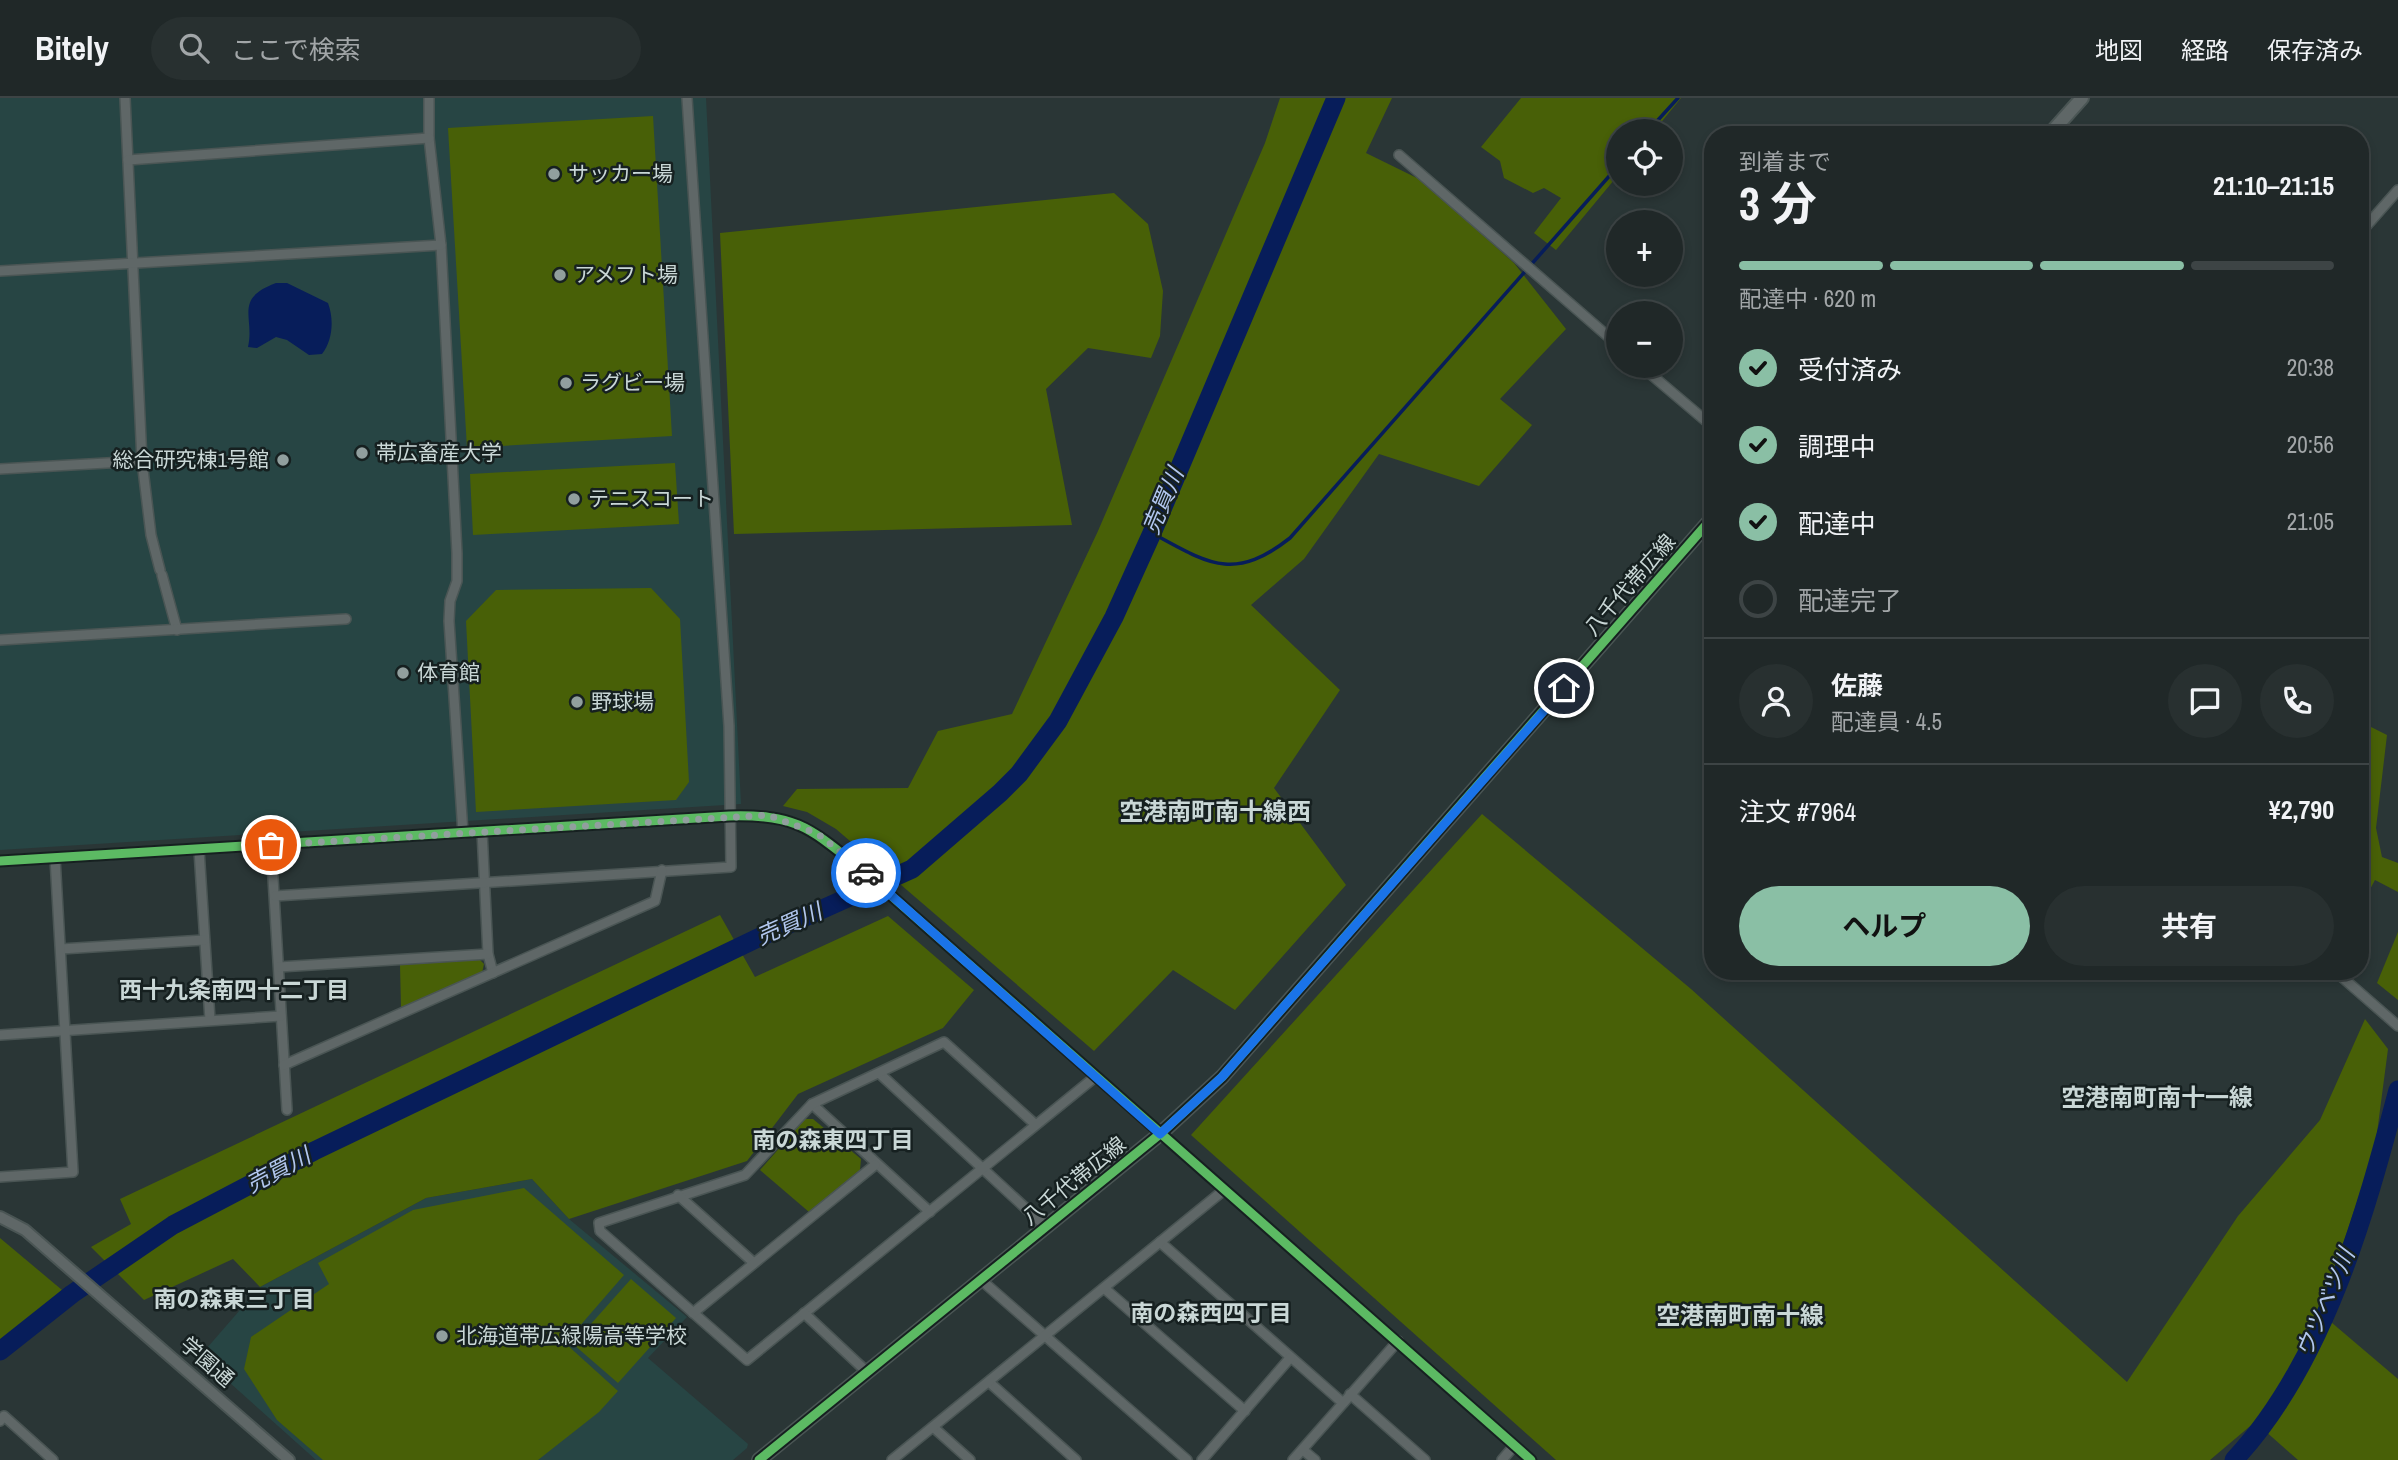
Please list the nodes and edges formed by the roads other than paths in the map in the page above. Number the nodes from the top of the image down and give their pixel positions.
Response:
1 (125, 98) edge
2 (429, 98) edge
3 (687, 98) edge
4 (2082, 98) edge
5 (2057, 126) edge
6 (429, 138) junction
7 (1399, 155) dead end
8 (128, 160) junction
9 (2398, 190) edge
10 (2369, 223) edge
11 (441, 245) junction
12 (135, 263) junction
13 (0, 271) edge
14 (1606, 335) edge
15 (1656, 378) edge
16 (1704, 419) edge
17 (142, 461) junction
18 (0, 469) edge
19 (1704, 527) edge
20 (346, 620) dead end
21 (177, 630) junction
22 (0, 640) edge
23 (729, 816) junction
24 (482, 831) junction
25 (463, 834) junction
26 (271, 845) junction
27 (199, 850) junction
28 (55, 858) junction
29 (0, 861) edge
30 (662, 870) junction
31 (484, 882) junction
32 (275, 896) junction
33 (204, 940) junction
34 (61, 949) junction
35 (488, 954) junction
36 (279, 967) junction
37 (493, 973) junction
38 (2345, 980) edge
39 (281, 1016) junction
40 (209, 1020) junction
41 (2398, 1026) edge
42 (66, 1031) junction
43 (0, 1035) edge
44 (284, 1065) junction
45 (879, 1073) junction
46 (1095, 1077) junction
47 (812, 1104) junction
48 (287, 1110) dead end
49 (1037, 1125) junction
50 (1160, 1134) junction
51 (875, 1165) junction
52 (983, 1168) junction
53 (0, 1177) edge
54 (1224, 1190) junction
55 (678, 1195) junction
56 (930, 1212) junction
57 (0, 1217) edge
58 (1045, 1226) junction
59 (1160, 1242) junction
60 (754, 1263) junction
61 (980, 1279) junction
62 (1104, 1288) junction
63 (693, 1313) junction
64 (804, 1313) junction
65 (1044, 1335) junction
66 (1398, 1341) junction
67 (1290, 1358) junction
68 (867, 1372) junction
69 (989, 1382) junction
70 (1350, 1394) junction
71 (1343, 1403) junction
72 (1245, 1410) junction
73 (0, 1421) edge
74 (933, 1427) junction
75 (1514, 1446) junction
76 (1303, 1450) junction
77 (285, 1459) edge
78 (53, 1460) edge
79 (759, 1460) edge
80 (892, 1460) edge
81 (970, 1460) edge
82 (1076, 1460) edge
83 (1187, 1460) edge
84 (1202, 1460) edge
85 (1293, 1460) edge
86 (1314, 1460) edge
87 (1426, 1460) edge
88 (1502, 1460) edge
89 (1531, 1460) edge

1 - 8 street
2 - 6 street
3 - 23 street
4 - 5 main road
6 - 8 street
6 - 11 street
7 - 14 street
8 - 12 street
9 - 10 street
11 - 12 street
11 - 25 street
12 - 13 street
12 - 17 street
15 - 16 street
17 - 18 street
17 - 21 street
19 - 50 main road, 八千代帯広線
20 - 21 street
21 - 22 street
23 - 24 street
23 - 30 street
23 - 46 street
24 - 25 street
24 - 31 street
25 - 26 street
26 - 27 street
26 - 32 street
27 - 28 street
27 - 33 street
28 - 29 street
28 - 34 street
30 - 31 street
30 - 37 street
31 - 32 street
31 - 35 street
32 - 36 street
33 - 34 street
33 - 40 street
34 - 42 street
35 - 36 street
35 - 37 street
36 - 39 street
37 - 44 street
38 - 41 street
39 - 40 street
39 - 44 street
40 - 42 street
42 - 43 street
42 - 53 street
44 - 48 street
45 - 47 street
45 - 49 street
45 - 52 street
46 - 49 street
46 - 50 street
47 - 51 street
47 - 55 street
49 - 52 street
50 - 54 street
50 - 58 main road, 八千代帯広線
51 - 56 street
51 - 60 street
52 - 56 street
52 - 58 street
54 - 59 street
54 - 66 street
55 - 60 street
55 - 63 street
56 - 64 street
57 - 77 street, 学園通
58 - 61 main road, 八千代帯広線
59 - 62 street
59 - 67 street
60 - 63 street
61 - 65 street
61 - 68 main road, 八千代帯広線
62 - 65 street
62 - 72 street
63 - 64 street
64 - 68 street
65 - 69 street
65 - 83 street
66 - 70 street
66 - 75 street
67 - 71 street
67 - 72 street
68 - 79 main road, 八千代帯広線
69 - 74 street
69 - 82 street
70 - 71 street
70 - 87 street
71 - 76 street
72 - 84 street
73 - 78 street
74 - 80 street
74 - 81 street
75 - 88 street
75 - 89 street
76 - 85 street
76 - 86 street

